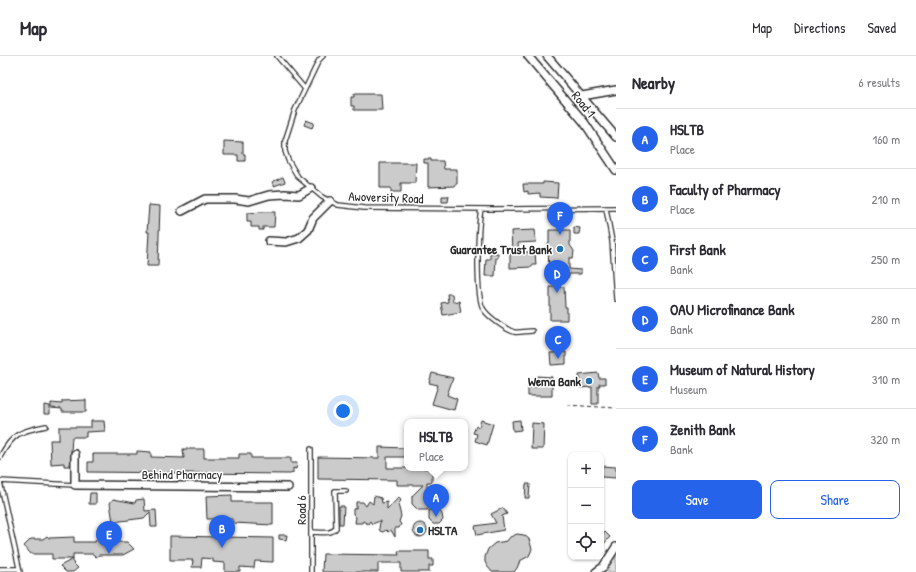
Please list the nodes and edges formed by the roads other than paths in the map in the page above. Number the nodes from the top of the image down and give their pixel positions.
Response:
1 (277, 56) edge
2 (316, 56) edge
3 (323, 56) edge
4 (528, 56) edge
5 (548, 56) edge
6 (319, 60) junction
7 (305, 89) junction
8 (616, 90) edge
9 (582, 96) junction
10 (616, 137) edge
11 (616, 170) edge
12 (311, 188) junction
13 (330, 201) junction
14 (616, 208) edge
15 (481, 209) junction
16 (606, 209) junction
17 (182, 211) dead end
18 (269, 240) dead end
19 (616, 299) edge
20 (532, 331) dead end
21 (46, 426) dead end
22 (311, 449) dead end
23 (75, 454) dead end
24 (0, 457) edge
25 (0, 482) edge
26 (76, 485) junction
27 (288, 487) dead end
28 (346, 491) dead end
29 (311, 532) junction
30 (616, 547) edge
31 (0, 569) edge
32 (602, 569) edge
33 (19, 570) edge
34 (311, 572) edge
35 (596, 572) edge

1 - 7 lane
2 - 6 lane
3 - 6 lane, Awoversity Road
4 - 11 street, Road 1
5 - 9 street, Road 1
6 - 7 lane, Awoversity Road
7 - 12 lane, Awoversity Road
8 - 9 street
9 - 10 street, Road 1
12 - 13 lane, Awoversity Road
12 - 17 street
13 - 15 lane, Awoversity Road
13 - 18 street
14 - 16 lane, Awoversity Road
15 - 16 lane, Awoversity Road
15 - 20 lane
16 - 19 lane
21 - 24 lane
22 - 29 lane, Road 6
23 - 26 street
25 - 26 lane
25 - 33 lane
26 - 27 street, Behind Pharmacy
28 - 29 lane
29 - 34 lane, Road 6
30 - 32 street
31 - 33 lane
32 - 35 street

